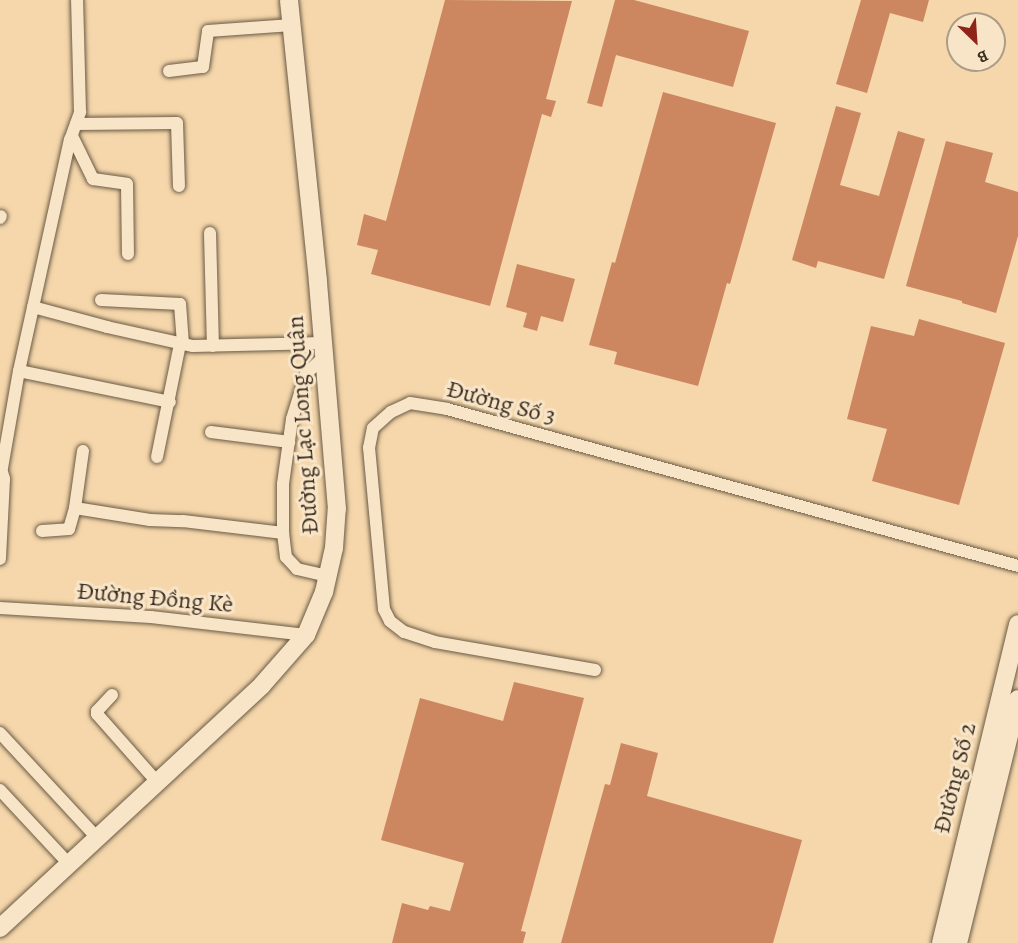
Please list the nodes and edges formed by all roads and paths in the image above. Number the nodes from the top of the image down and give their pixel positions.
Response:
1 (77, 0) edge
2 (289, 0) edge
3 (292, 24) junction
4 (169, 71) dead end
5 (74, 130) junction
6 (179, 186) dead end
7 (210, 233) dead end
8 (128, 254) dead end
9 (101, 300) dead end
10 (33, 307) junction
11 (181, 344) junction
12 (213, 346) junction
13 (324, 350) junction
14 (19, 371) junction
15 (170, 402) junction
16 (211, 432) dead end
17 (289, 442) junction
18 (83, 451) dead end
19 (157, 457) dead end
20 (1, 466) edge
21 (80, 509) junction
22 (42, 531) dead end
23 (283, 533) junction
24 (0, 559) edge
25 (1018, 566) edge
26 (328, 576) junction
27 (0, 608) edge
28 (1018, 624) edge
29 (306, 635) junction
30 (595, 670) dead end
31 (112, 695) dead end
32 (1018, 699) edge
33 (0, 733) edge
34 (158, 783) junction
35 (0, 790) edge
36 (98, 839) junction
37 (70, 865) junction
38 (0, 928) edge
39 (941, 943) edge
40 (958, 943) edge

1 - 5 street
2 - 3 street, Đường Lạc Long Quân
3 - 4 street
3 - 13 street, Đường Lạc Long Quân
5 - 6 street
5 - 8 street
5 - 10 street
7 - 12 street
9 - 11 street
10 - 11 street
10 - 14 street
11 - 12 street
11 - 15 street
12 - 13 street
13 - 17 street
13 - 26 street, Đường Lạc Long Quân
14 - 15 street
14 - 20 street
15 - 19 street
16 - 17 street
17 - 23 street
18 - 21 street
20 - 24 street
21 - 22 street
21 - 23 street
23 - 26 street
25 - 30 street, Đường Số 3
26 - 29 street, Đường Lạc Long Quân
27 - 29 street, Đường Đồng Kè
28 - 39 street, Đường Số 2
29 - 34 street, Đường Lạc Long Quân
31 - 34 street
32 - 40 street, Đường Số 2
33 - 36 street
34 - 36 street, Đường Lạc Long Quân
35 - 37 street
36 - 37 street, Đường Lạc Long Quân
37 - 38 street, Đường Lạc Long Quân

